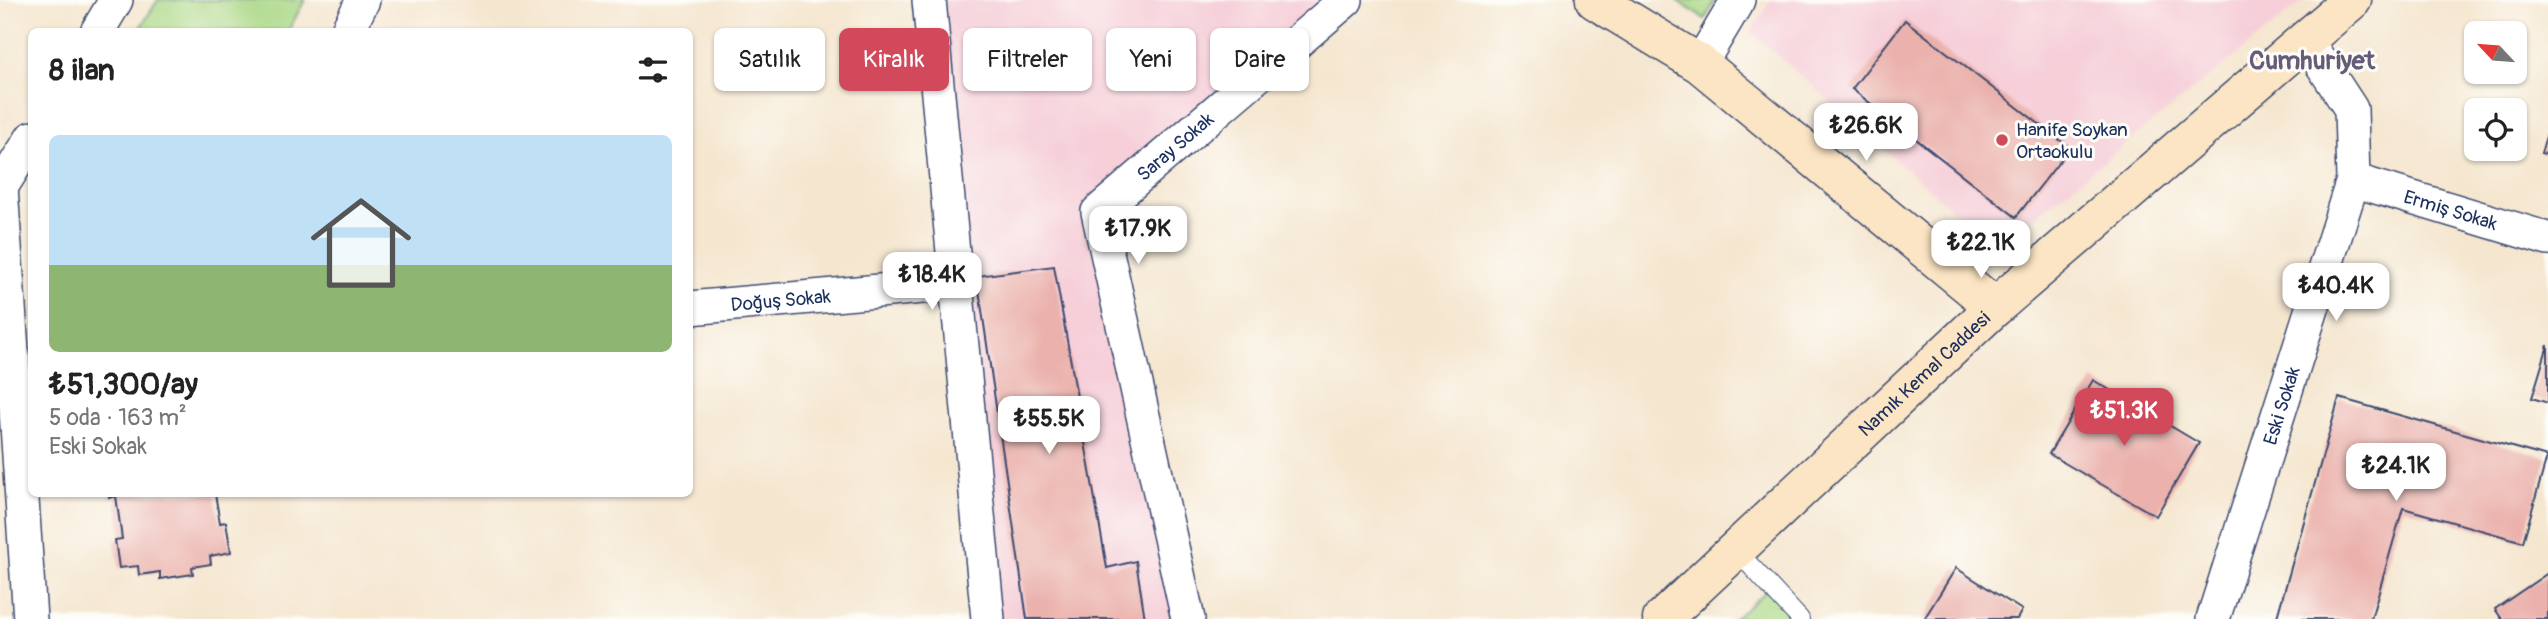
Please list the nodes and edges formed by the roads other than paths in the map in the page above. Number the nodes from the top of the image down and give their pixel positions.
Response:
1 (116, 0) edge
2 (363, 0) edge
3 (929, 0) edge
4 (1346, 0) edge
5 (1595, 0) edge
6 (1738, 0) edge
7 (2353, 0) edge
8 (99, 28) edge
9 (349, 28) edge
10 (2306, 40) junction
11 (1700, 64) junction
12 (28, 144) edge
13 (2353, 180) junction
14 (1, 188) edge
15 (2548, 239) edge
16 (956, 284) junction
17 (1995, 307) junction
18 (693, 308) edge
19 (22, 369) edge
20 (1736, 550) junction
21 (30, 619) edge
22 (988, 619) edge
23 (1188, 619) edge
24 (1662, 619) edge
25 (1800, 619) edge
26 (2213, 619) edge

1 - 8 street
2 - 9 street
3 - 16 street
4 - 23 street, Saray Sokak
5 - 11 street
6 - 11 street
7 - 10 street, Namık Kemal Caddesi
10 - 13 street, Eski Sokak
10 - 17 street, Namık Kemal Caddesi
11 - 17 street
12 - 14 street
13 - 15 street, Ermiş Sokak
13 - 26 street, Eski Sokak
14 - 19 street
16 - 18 street, Doğuş Sokak
16 - 22 street
17 - 20 street, Namık Kemal Caddesi
19 - 21 street
20 - 24 street, Namık Kemal Caddesi
20 - 25 lane

